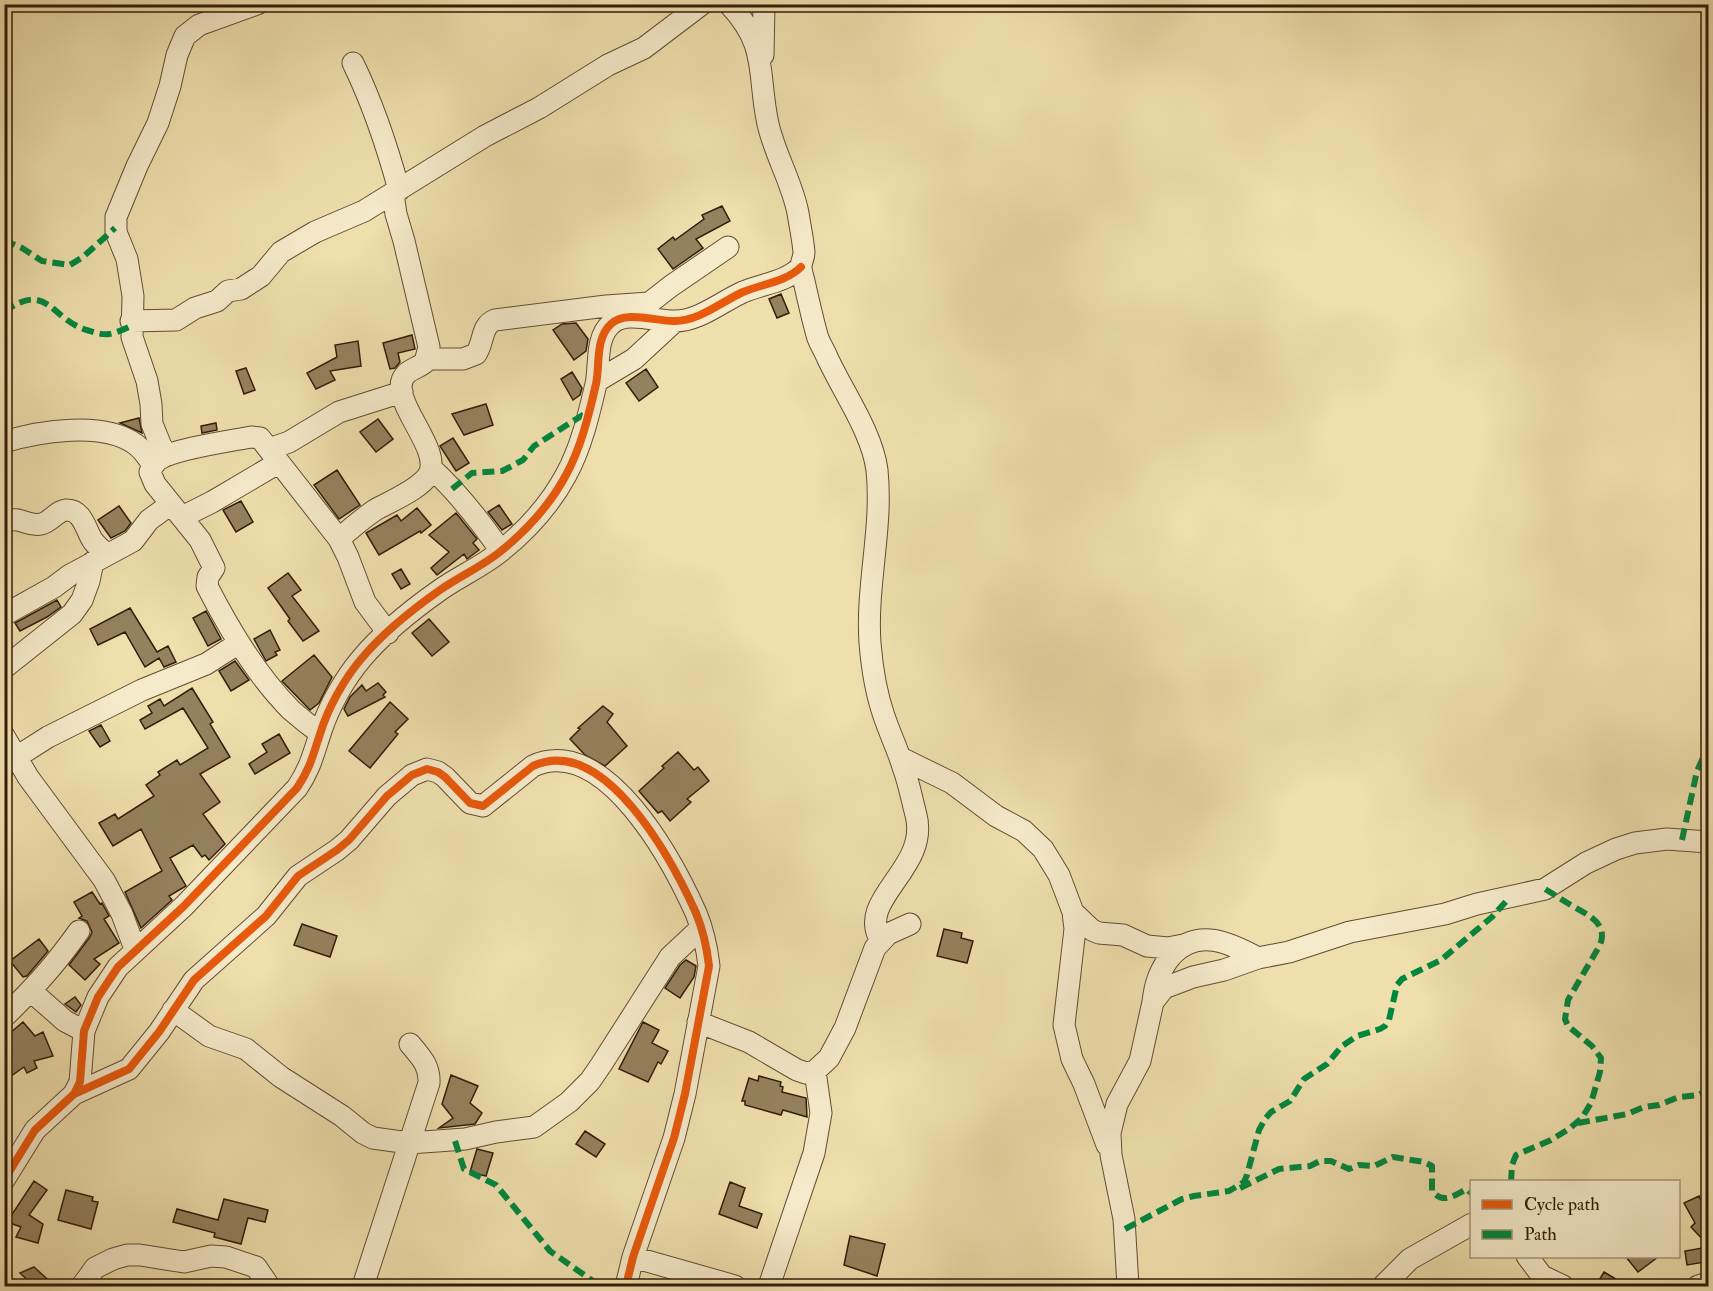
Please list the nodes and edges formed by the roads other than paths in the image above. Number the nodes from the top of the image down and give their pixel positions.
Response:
1 (256, 4) edge
2 (702, 4) edge
3 (729, 4) edge
4 (764, 4) edge
5 (353, 63) dead end
6 (761, 65) junction
7 (396, 192) junction
8 (728, 247) dead end
9 (801, 267) junction
10 (648, 303) junction
11 (632, 317) junction
12 (132, 321) junction
13 (674, 322) junction
14 (427, 359) junction
15 (597, 381) junction
16 (402, 392) junction
17 (4, 442) edge
18 (273, 456) junction
19 (161, 460) junction
20 (431, 468) junction
21 (176, 510) junction
22 (4, 522) edge
23 (339, 539) junction
24 (501, 551) junction
25 (100, 558) junction
26 (4, 615) edge
27 (388, 633) junction
28 (239, 643) junction
29 (4, 668) edge
30 (320, 733) junction
31 (4, 736) edge
32 (901, 758) junction
33 (11, 761) edge
34 (1708, 842) edge
35 (1073, 912) junction
36 (910, 924) dead end
37 (701, 927) junction
38 (79, 931) dead end
39 (880, 941) junction
40 (1183, 945) junction
41 (135, 950) junction
42 (1258, 958) junction
43 (32, 992) junction
44 (1153, 1002) junction
45 (173, 1010) junction
46 (5, 1014) edge
47 (698, 1022) junction
48 (84, 1031) junction
49 (410, 1044) dead end
50 (815, 1071) junction
51 (74, 1094) junction
52 (409, 1143) junction
53 (1111, 1155) junction
54 (4, 1180) edge
55 (1470, 1225) edge
56 (633, 1257) junction
57 (1528, 1258) edge
58 (1708, 1283) edge
59 (1381, 1286) edge
60 (82, 1287) edge
61 (269, 1287) edge
62 (363, 1287) edge
63 (626, 1287) edge
64 (735, 1287) edge
65 (769, 1287) edge
66 (1128, 1287) edge
67 (1563, 1287) edge
68 (1698, 1287) edge

1 - 12 street
2 - 7 street
3 - 6 street
4 - 6 street
5 - 7 street
6 - 9 street
7 - 12 street
7 - 14 street
8 - 10 street
9 - 13 street
9 - 32 street
10 - 11 street
10 - 14 street
11 - 13 street
11 - 15 street
12 - 19 street
13 - 15 street
14 - 16 street
15 - 24 street
16 - 18 street
16 - 20 street
17 - 19 street
18 - 19 street
18 - 21 street
18 - 23 street
19 - 21 street
20 - 23 street
20 - 24 street
21 - 25 street
21 - 28 street
22 - 25 street
23 - 27 street
24 - 27 street
25 - 26 street
25 - 29 street
27 - 30 street
28 - 30 street
28 - 33 street
30 - 41 street
31 - 33 street
32 - 35 street
32 - 39 street
33 - 41 street
34 - 42 street
35 - 40 street
35 - 53 street
36 - 39 street
37 - 45 street
37 - 47 street
37 - 52 street
38 - 43 street
39 - 50 street
40 - 42 street
40 - 44 street
41 - 48 street
42 - 44 street
43 - 46 street
43 - 48 street
44 - 53 street
45 - 51 street
45 - 52 street
47 - 50 street
47 - 56 street
48 - 51 street
49 - 52 street
50 - 65 street
51 - 54 street
52 - 62 street
53 - 66 street
55 - 59 street
56 - 63 street
56 - 64 street
57 - 67 street
58 - 68 street
60 - 61 street

